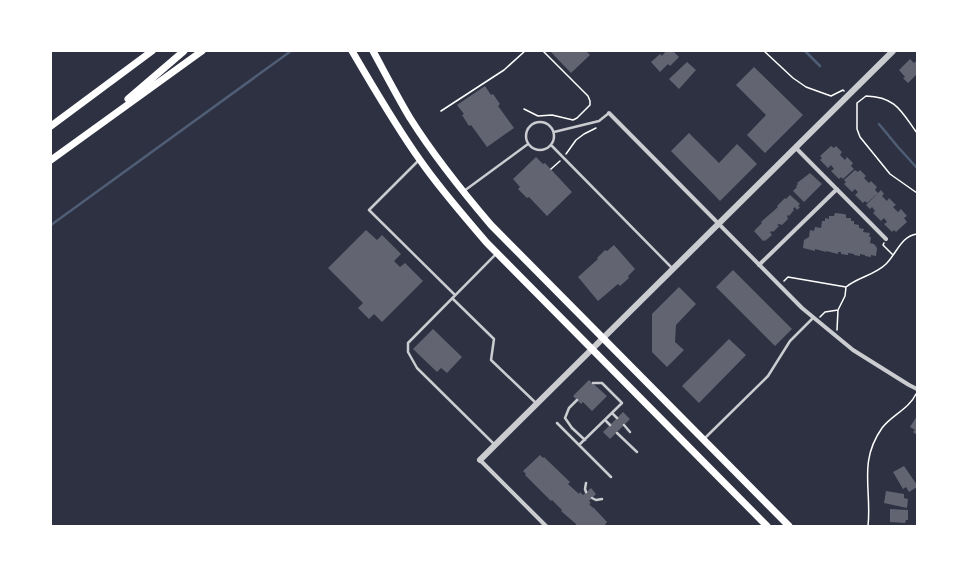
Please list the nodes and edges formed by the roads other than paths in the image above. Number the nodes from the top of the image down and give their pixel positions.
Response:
1 (152, 51) edge
2 (184, 51) edge
3 (202, 51) edge
4 (352, 51) edge
5 (373, 51) edge
6 (893, 51) edge
7 (608, 113) joint
8 (51, 126) edge
9 (90, 132) junction
10 (554, 132) junction
11 (528, 144) junction
12 (551, 146) junction
13 (796, 148) junction
14 (51, 160) edge
15 (419, 160) junction
16 (837, 189) junction
17 (463, 192) junction
18 (718, 225) junction
19 (886, 239) dead end
20 (497, 252) junction
21 (759, 265) junction
22 (673, 269) junction
23 (455, 295) junction
24 (452, 298) junction
25 (815, 319) junction
26 (603, 339) junction
27 (592, 350) junction
28 (593, 383) dead end
29 (917, 388) edge
30 (577, 400) dead end
31 (538, 404) junction
32 (612, 412) junction
33 (617, 418) dead end
34 (605, 420) junction
35 (557, 423) dead end
36 (610, 425) dead end
37 (624, 425) dead end
38 (630, 432) dead end
39 (617, 433) dead end
40 (585, 440) junction
41 (703, 440) junction
42 (496, 445) junction
43 (579, 445) junction
44 (637, 452) dead end
45 (480, 460) joint
46 (611, 477) dead end
47 (586, 483) dead end
48 (586, 492) dead end
49 (592, 498) dead end
50 (602, 499) dead end
51 (546, 526) edge
52 (767, 526) edge
53 (789, 526) edge

1 - 8 main road
2 - 9 main road
3 - 9 main road
4 - 15 main road
5 - 17 main road
6 - 13 street
7 - 10 lane
7 - 18 street
9 - 14 main road
10 - 11 lane
10 - 12 lane
11 - 12 lane
11 - 17 lane
12 - 22 lane
13 - 16 street
13 - 18 street
15 - 20 main road
15 - 23 lane
16 - 19 street
16 - 21 street
17 - 26 main road
18 - 21 street
18 - 22 street
20 - 23 lane
20 - 27 main road
21 - 25 street
22 - 26 street
23 - 24 lane
24 - 31 lane
24 - 42 lane
25 - 29 street
25 - 41 lane
26 - 27 street
26 - 41 main road
27 - 31 street
27 - 52 main road
28 - 32 lane
30 - 40 lane
31 - 42 street
32 - 33 lane
32 - 34 lane
34 - 36 lane
34 - 40 lane
35 - 43 lane
37 - 38 lane
39 - 44 lane
40 - 43 lane
41 - 53 main road
42 - 45 street
43 - 46 lane
45 - 51 street
47 - 48 lane
49 - 50 lane

